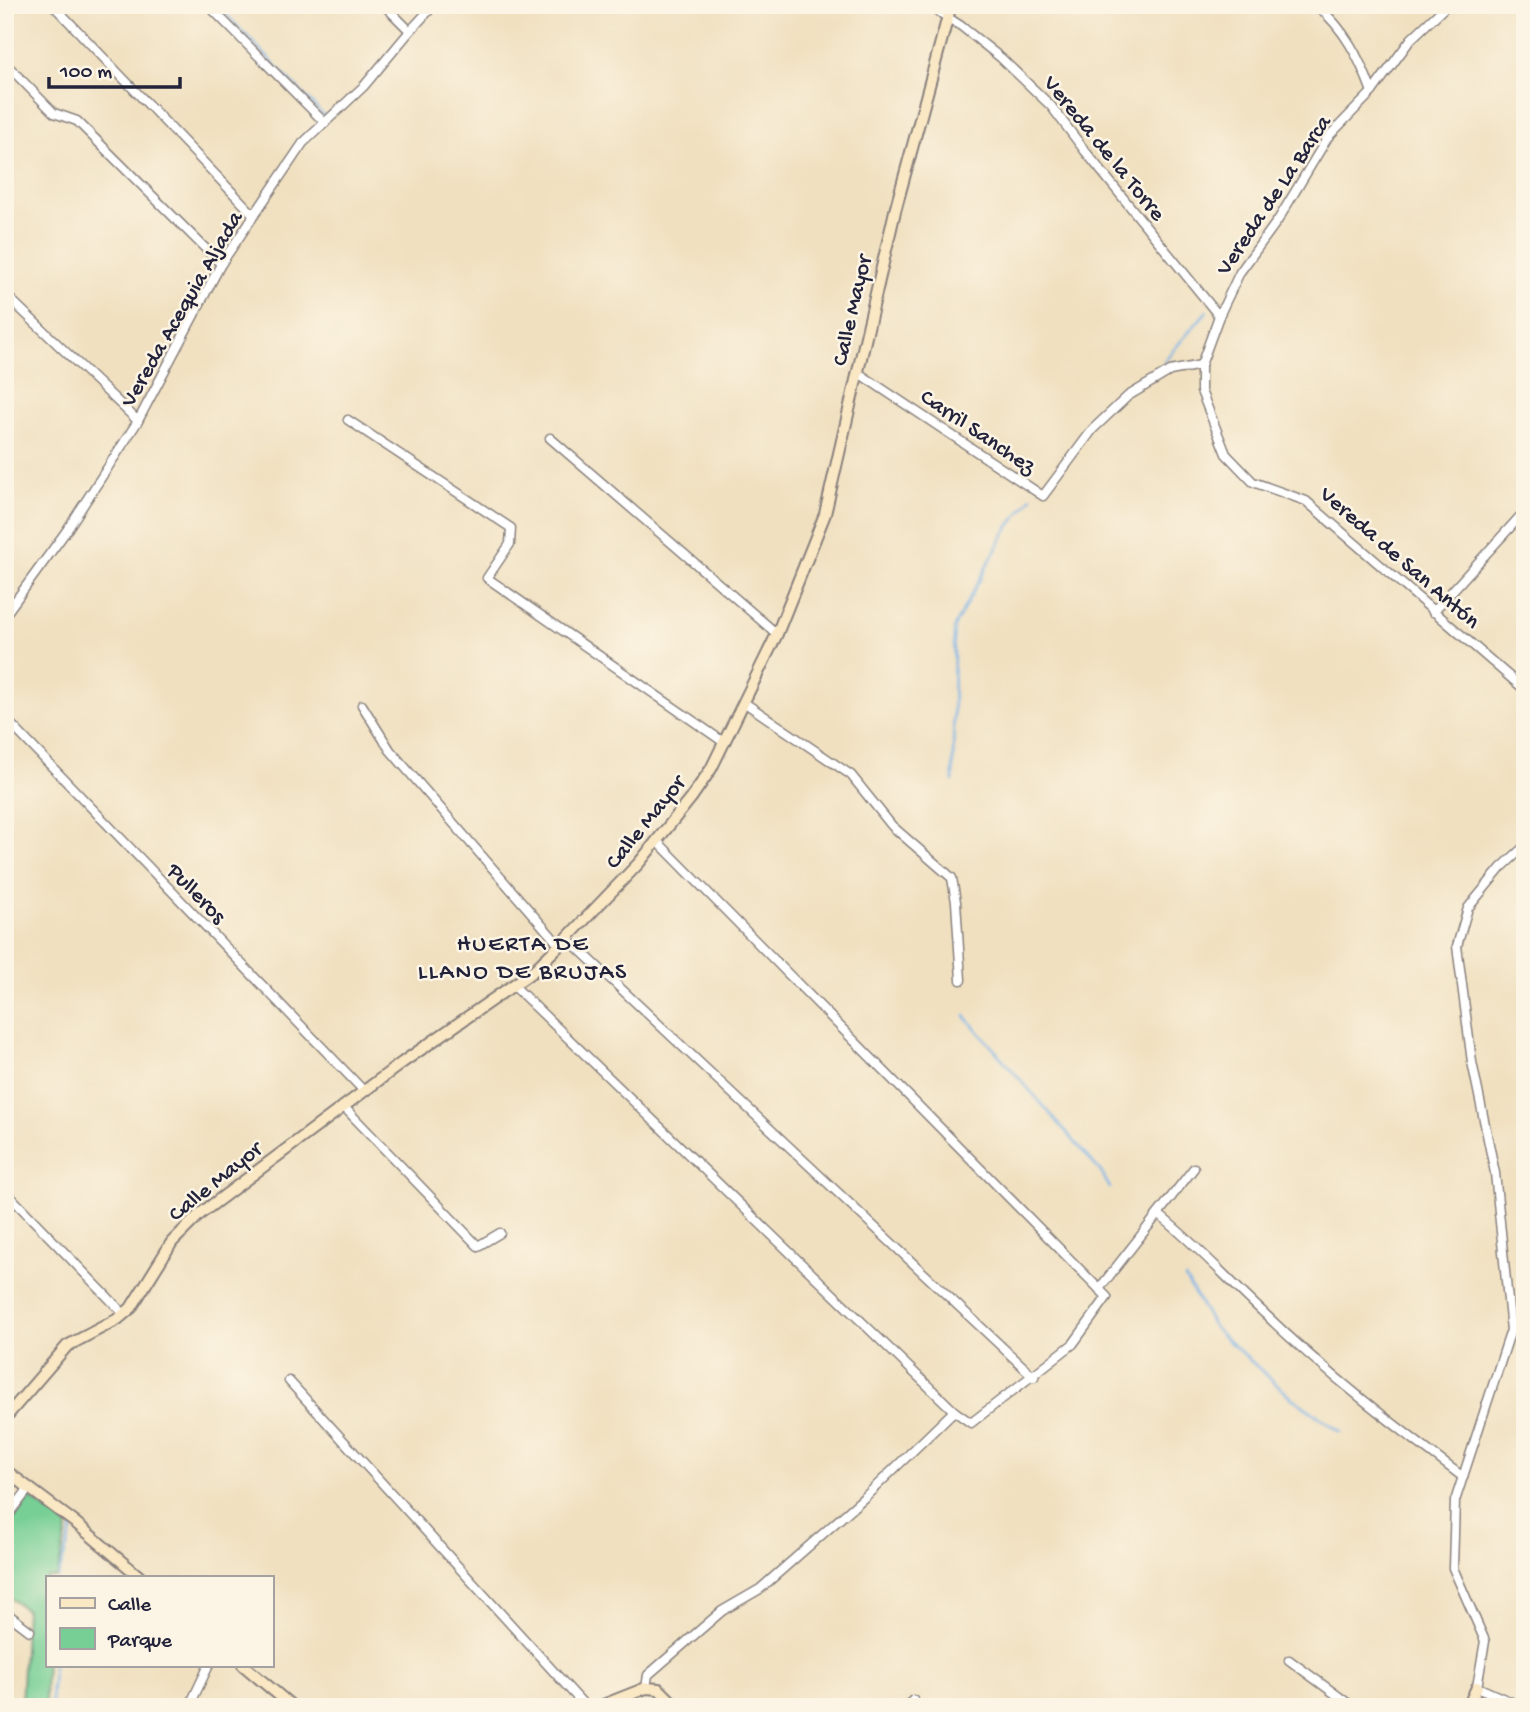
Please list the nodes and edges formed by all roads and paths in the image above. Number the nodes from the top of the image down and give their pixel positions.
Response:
1 (53, 5) edge
2 (208, 5) edge
3 (384, 5) edge
4 (435, 5) edge
5 (928, 5) edge
6 (951, 5) edge
7 (1315, 5) edge
8 (1447, 5) edge
9 (948, 20) junction
10 (410, 31) junction
11 (5, 63) edge
12 (1372, 92) junction
13 (325, 123) junction
14 (254, 215) junction
15 (221, 264) junction
16 (5, 294) edge
17 (1219, 316) junction
18 (1201, 365) junction
19 (857, 372) junction
20 (348, 420) dead end
21 (138, 421) junction
22 (550, 438) dead end
23 (1525, 512) edge
24 (1433, 612) junction
25 (5, 615) edge
26 (777, 634) junction
27 (1525, 690) edge
28 (745, 703) junction
29 (362, 705) dead end
30 (5, 718) edge
31 (725, 743) junction
32 (657, 841) junction
33 (1525, 846) edge
34 (563, 942) junction
35 (961, 980) dead end
36 (514, 986) junction
37 (364, 1091) junction
38 (343, 1106) junction
39 (1194, 1168) dead end
40 (5, 1191) edge
41 (1158, 1214) junction
42 (500, 1233) dead end
43 (1099, 1289) junction
44 (124, 1314) junction
45 (1034, 1377) junction
46 (289, 1381) dead end
47 (954, 1411) junction
48 (5, 1418) edge
49 (5, 1470) edge
50 (1463, 1477) junction
51 (29, 1488) junction
52 (6, 1519) edge
53 (139, 1576) edge
54 (5, 1612) edge
55 (30, 1632) dead end
56 (1289, 1660) dead end
57 (208, 1666) edge
58 (244, 1666) edge
59 (1477, 1687) junction
60 (646, 1688) junction
61 (188, 1707) edge
62 (293, 1707) edge
63 (586, 1707) edge
64 (598, 1707) edge
65 (677, 1707) edge
66 (905, 1707) edge
67 (919, 1707) edge
68 (1353, 1707) edge
69 (1468, 1707) edge
70 (1518, 1707) edge

1 - 14 street
2 - 13 street
3 - 10 street
4 - 10 street, Vereda Acequia Aljada
5 - 9 street, Vereda de la Torre
6 - 9 main road, Calle Mayor
7 - 12 street
8 - 12 street, Vereda de La Barca
9 - 17 street, Vereda de la Torre
9 - 19 main road, Calle Mayor
10 - 13 street, Vereda Acequia Aljada
11 - 15 street
12 - 17 street, Vereda de La Barca
13 - 14 street, Vereda Acequia Aljada
14 - 15 street, Vereda Acequia Aljada
15 - 21 street, Vereda Acequia Aljada
16 - 21 street
17 - 18 street, Vereda de San Antón
18 - 19 street, Carril Sanchez
18 - 24 street, Vereda de San Antón
19 - 26 main road, Calle Mayor
20 - 31 street
21 - 25 street, Vereda Acequia Aljada
22 - 26 street
23 - 24 street
24 - 27 street, Vereda de San Antón
26 - 28 main road, Calle Mayor
28 - 31 main road, Calle Mayor
28 - 35 street
29 - 34 street
30 - 37 street, Pulleros
31 - 32 main road, Calle Mayor
32 - 34 main road, Calle Mayor
32 - 43 street
33 - 50 street
34 - 36 main road, Calle Mayor
34 - 45 street
36 - 37 main road, Calle Mayor
36 - 47 street
37 - 38 main road, Calle Mayor
38 - 42 street
38 - 44 main road, Calle Mayor
39 - 41 street
40 - 44 street
41 - 43 street
41 - 50 street
43 - 45 street
44 - 48 main road, Calle Mayor
45 - 47 street
46 - 63 street
47 - 60 street
49 - 51 main road
50 - 59 street
51 - 52 street
51 - 53 main road
54 - 55 street
56 - 68 street
57 - 61 street
58 - 62 main road
59 - 69 main road
59 - 70 street
60 - 64 main road
60 - 65 main road
66 - 67 street

